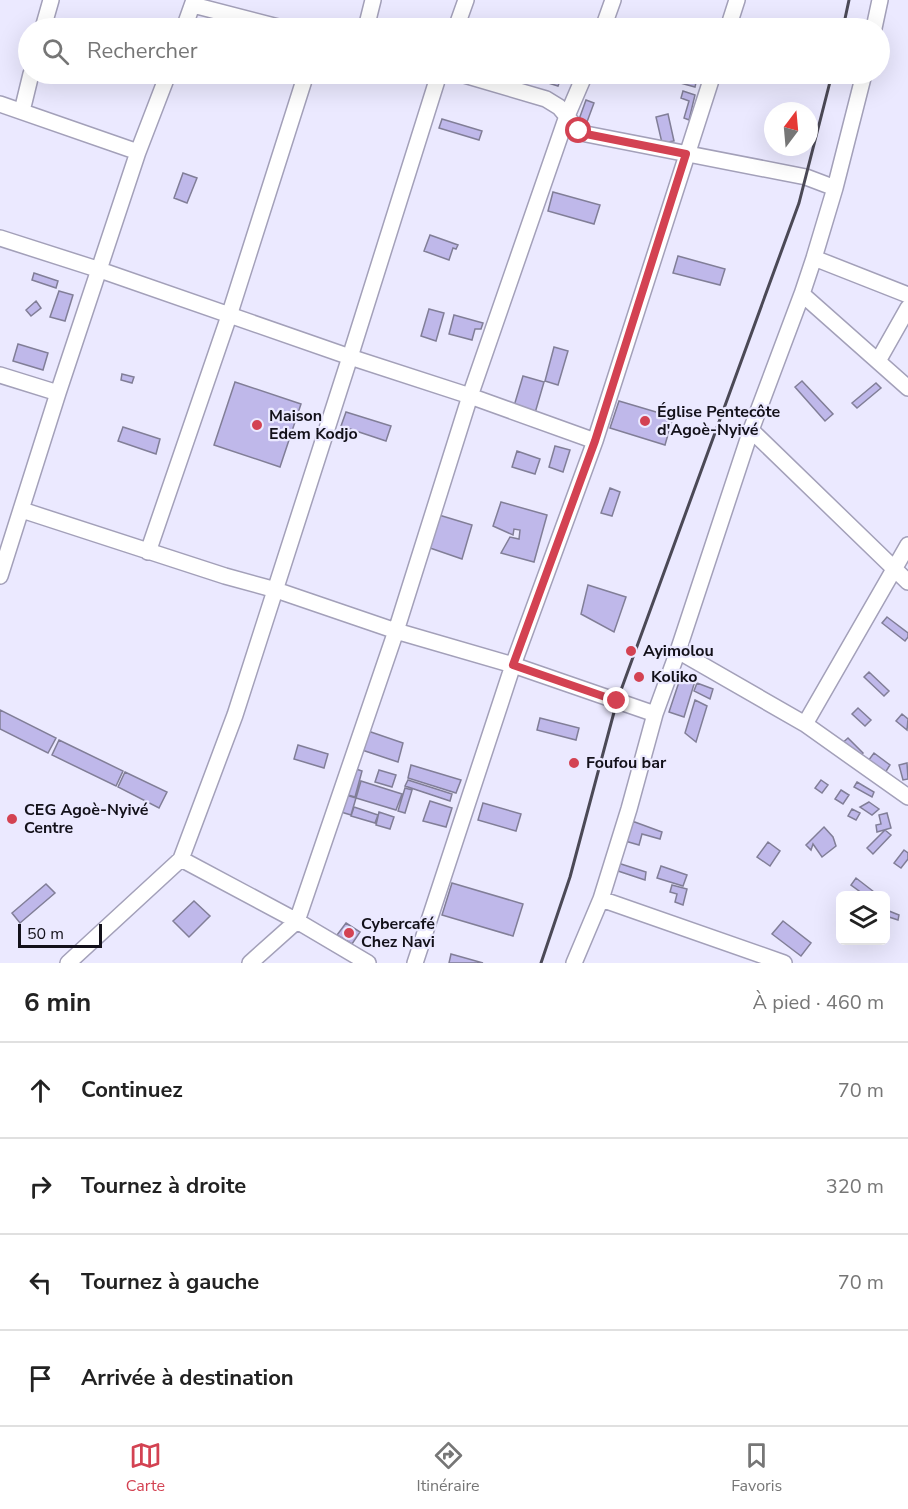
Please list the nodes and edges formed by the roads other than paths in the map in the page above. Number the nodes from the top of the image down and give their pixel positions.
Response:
1 (51, 0) edge
2 (373, 0) edge
3 (466, 0) edge
4 (613, 0) edge
5 (737, 0) edge
6 (880, 0) edge
7 (194, 3) edge
8 (46, 18) edge
9 (188, 18) edge
10 (247, 18) edge
11 (368, 18) edge
12 (460, 18) edge
13 (607, 18) edge
14 (731, 18) edge
15 (876, 18) edge
16 (28, 84) edge
17 (164, 84) edge
18 (303, 84) edge
19 (436, 84) edge
20 (495, 84) edge
21 (581, 84) edge
22 (710, 84) edge
23 (862, 84) edge
24 (0, 104) edge
25 (21, 111) junction
26 (567, 116) junction
27 (138, 152) junction
28 (686, 154) junction
29 (836, 188) junction
30 (0, 238) edge
31 (814, 258) junction
32 (100, 270) junction
33 (802, 294) junction
34 (908, 295) edge
35 (908, 308) edge
36 (229, 316) junction
37 (350, 357) junction
38 (878, 361) junction
39 (0, 375) edge
40 (908, 388) edge
41 (58, 393) junction
42 (470, 396) junction
43 (751, 430) junction
44 (595, 441) junction
45 (22, 510) junction
46 (908, 545) edge
47 (148, 552) junction
48 (894, 568) junction
49 (0, 576) edge
50 (908, 582) edge
51 (276, 590) junction
52 (396, 631) junction
53 (678, 651) junction
54 (513, 665) junction
55 (655, 714) junction
56 (805, 724) junction
57 (908, 797) edge
58 (181, 859) junction
59 (601, 899) junction
60 (297, 921) junction
61 (68, 963) edge
62 (250, 963) edge
63 (368, 963) edge
64 (416, 963) edge
65 (574, 963) edge
66 (784, 963) edge

1 - 8 street
2 - 11 street
3 - 12 street
4 - 13 street
5 - 14 street
6 - 15 street
7 - 9 street
7 - 10 street
16 - 25 street
17 - 27 street
18 - 36 street
19 - 37 street
20 - 26 street
21 - 26 street
22 - 28 street
23 - 29 street
24 - 25 street
25 - 27 street
26 - 28 street
26 - 42 street
27 - 32 street
28 - 29 street
28 - 44 street
29 - 31 street
30 - 32 street
31 - 33 street
31 - 34 street
32 - 36 street
32 - 41 street
33 - 38 street
33 - 43 street
35 - 38 street
36 - 37 street
36 - 47 street
37 - 42 street
37 - 51 street
38 - 40 street
39 - 41 street
41 - 45 street
42 - 44 street
42 - 52 street
43 - 48 street
43 - 53 street
44 - 54 street
45 - 47 street
45 - 49 street
46 - 48 street
47 - 51 street
48 - 50 street
48 - 56 street
51 - 52 street
51 - 58 street
52 - 54 street
52 - 60 street
53 - 55 street
53 - 56 street
54 - 55 street
54 - 64 street
55 - 59 street
56 - 57 street
58 - 60 street
58 - 61 street
59 - 65 street
59 - 66 street
60 - 62 street
60 - 63 street

